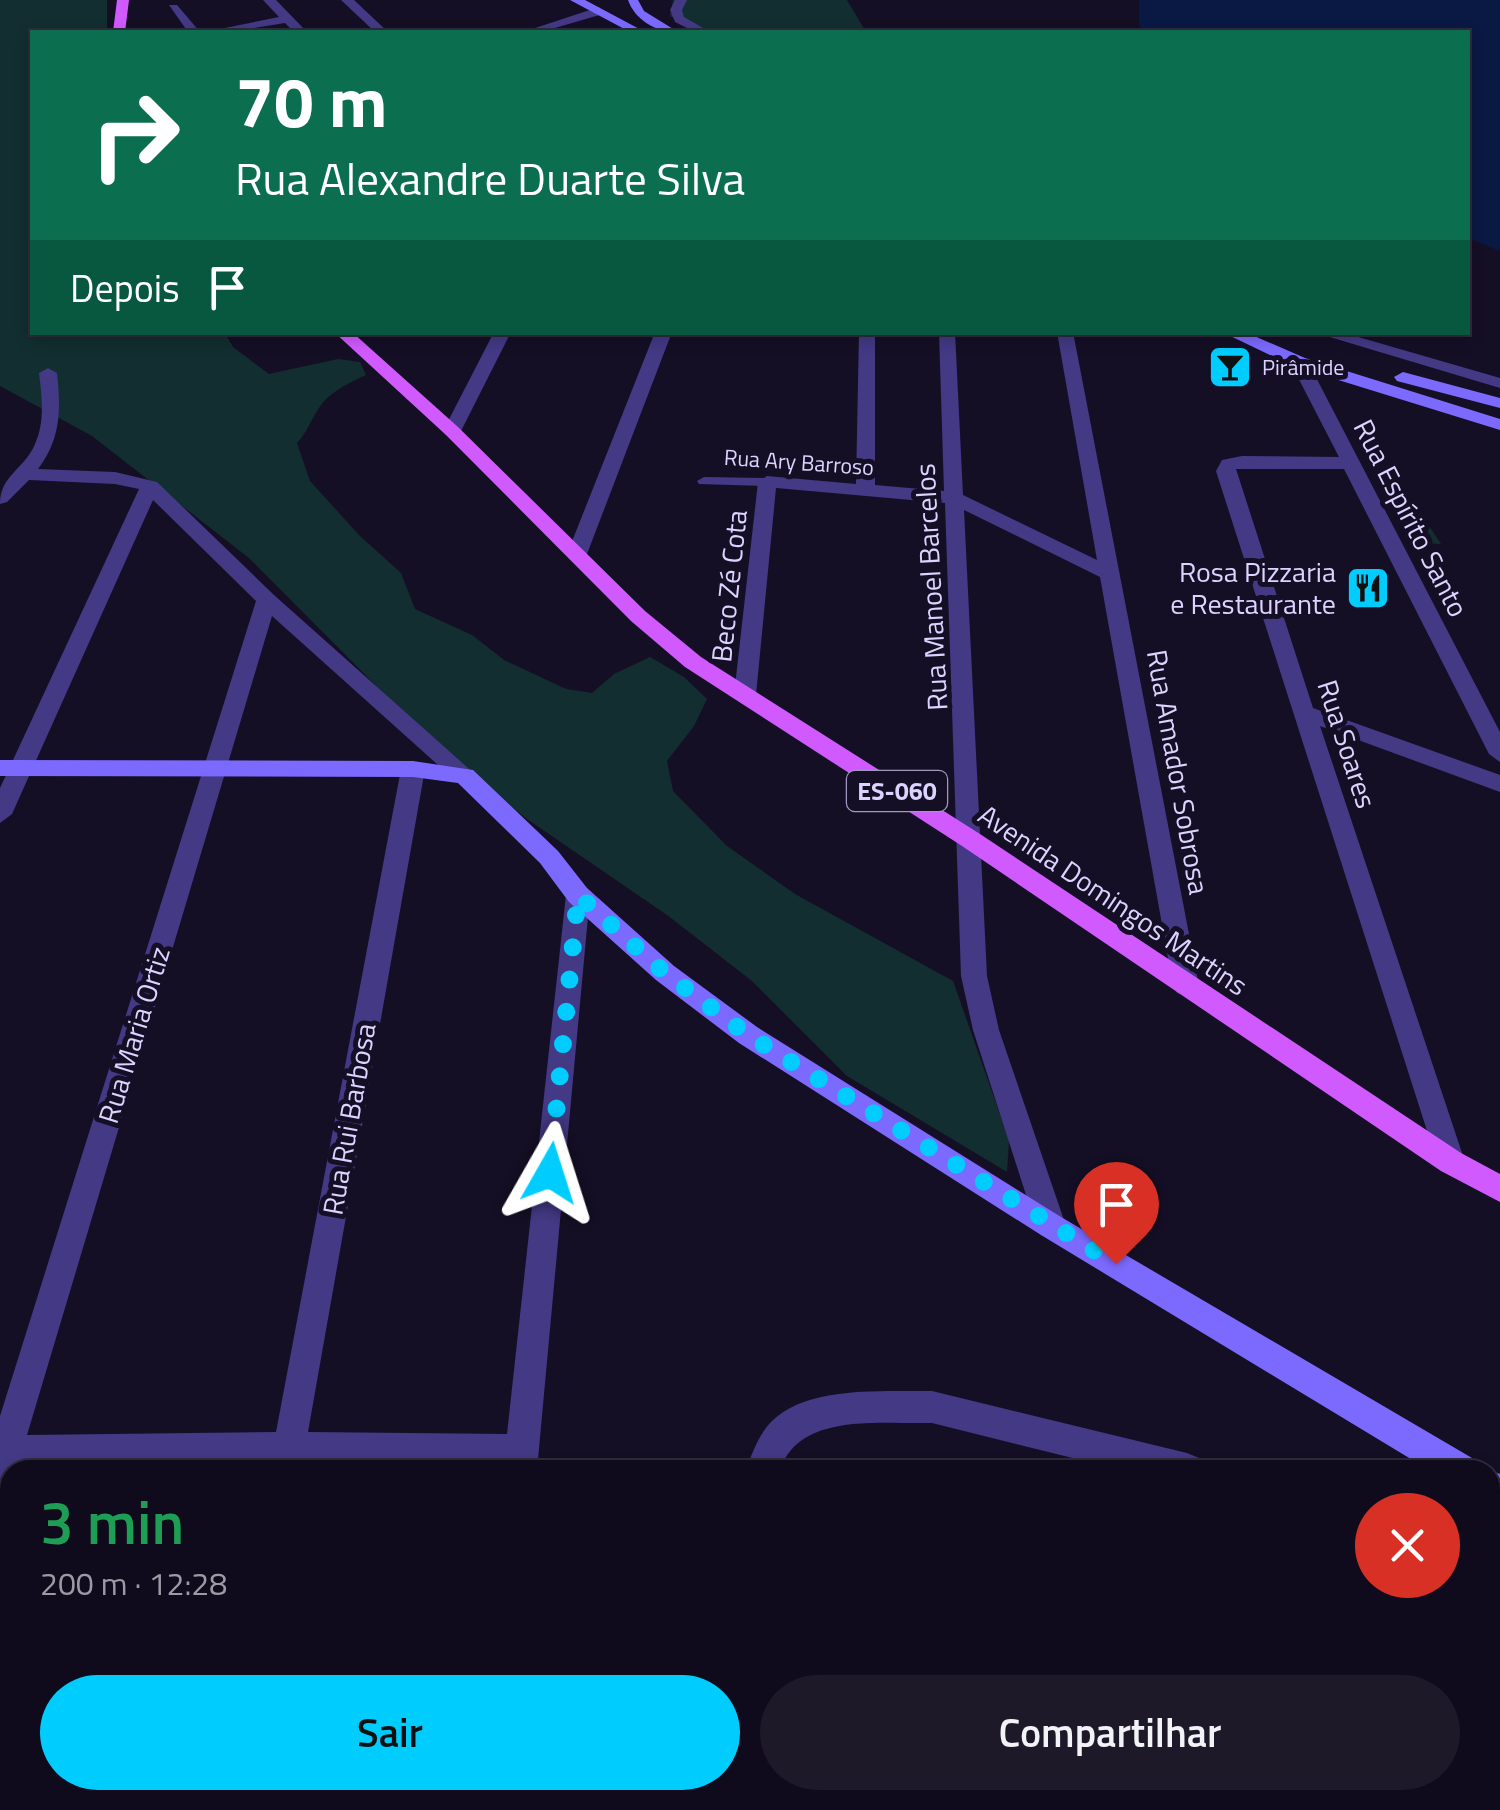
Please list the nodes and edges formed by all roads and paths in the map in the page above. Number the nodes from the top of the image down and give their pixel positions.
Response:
1 (123, 0) edge
2 (269, 0) edge
3 (347, 0) edge
4 (576, 0) edge
5 (681, 0) edge
6 (634, 1) edge
7 (173, 8) dead end
8 (599, 11) junction
9 (287, 19) junction
10 (120, 30) edge
11 (192, 30) edge
12 (223, 30) edge
13 (299, 30) edge
14 (380, 30) edge
15 (536, 30) edge
16 (635, 30) edge
17 (669, 30) edge
18 (700, 30) edge
19 (345, 335) edge
20 (500, 335) edge
21 (663, 335) edge
22 (866, 335) edge
23 (947, 335) edge
24 (1066, 335) edge
25 (1237, 335) edge
26 (1279, 335) edge
27 (1332, 335) edge
28 (1299, 362) junction
29 (48, 372) dead end
30 (1500, 383) edge
31 (1500, 404) edge
32 (1500, 425) edge
33 (452, 431) junction
34 (1353, 463) junction
35 (26, 474) junction
36 (704, 481) dead end
37 (767, 482) junction
38 (150, 486) junction
39 (865, 492) junction
40 (0, 498) edge
41 (954, 498) junction
42 (577, 554) junction
43 (1112, 575) junction
44 (267, 600) junction
45 (745, 695) junction
46 (1306, 713) junction
47 (1500, 754) edge
48 (10, 768) edge
49 (216, 768) junction
50 (414, 768) junction
51 (465, 776) junction
52 (1500, 784) edge
53 (0, 814) edge
54 (971, 840) junction
55 (578, 895) junction
56 (1186, 986) junction
57 (1450, 1162) junction
58 (1500, 1189) edge
59 (1051, 1226) junction
60 (2, 1458) edge
61 (287, 1459) edge
62 (521, 1460) edge
63 (766, 1460) edge
64 (1147, 1460) edge
65 (1443, 1460) edge

1 - 10 main road
2 - 9 street
3 - 14 street
4 - 8 street
5 - 18 street
6 - 8 street
6 - 17 street
7 - 11 street
8 - 15 street
8 - 16 street
9 - 12 street
9 - 13 street
19 - 33 main road, Avenida Domingos Martins / ES-060
20 - 33 street
21 - 42 street
22 - 39 street
23 - 41 street, Rua Manoel Barcelos
24 - 43 street, Rua Amador Sobrosa
25 - 28 street
26 - 31 street
27 - 30 street
28 - 32 street
28 - 34 street, Rua Espírito Santo
29 - 35 street
33 - 42 main road, Avenida Domingos Martins / ES-060
34 - 46 street, Rua Soares
34 - 47 street, Rua Espírito Santo
35 - 38 street
35 - 40 street
36 - 37 lane, Rua Ary Barroso
37 - 39 street, Rua Ary Barroso
37 - 45 street, Beco Zé Cota
38 - 44 street
38 - 48 street
39 - 41 street, Rua Ary Barroso
41 - 43 street, Rua Ary Barroso
41 - 54 street, Rua Manoel Barcelos
42 - 45 main road, Avenida Domingos Martins / ES-060
43 - 56 street, Rua Amador Sobrosa
44 - 49 street, Rua Maria Ortiz
44 - 51 street
45 - 54 main road, Avenida Domingos Martins / ES-060
46 - 52 street
46 - 57 street, Rua Soares
48 - 49 street
48 - 53 street
49 - 50 street
49 - 60 street, Rua Maria Ortiz
50 - 51 street
50 - 61 street, Rua Rui Barbosa
51 - 55 street
54 - 56 main road, Avenida Domingos Martins / ES-060
54 - 59 street, Rua Manoel Barcelos
55 - 59 street
55 - 62 street
56 - 57 main road, Avenida Domingos Martins / ES-060
57 - 58 main road, Avenida Domingos Martins / ES-060
59 - 65 street
60 - 61 street
61 - 62 street
63 - 64 street

